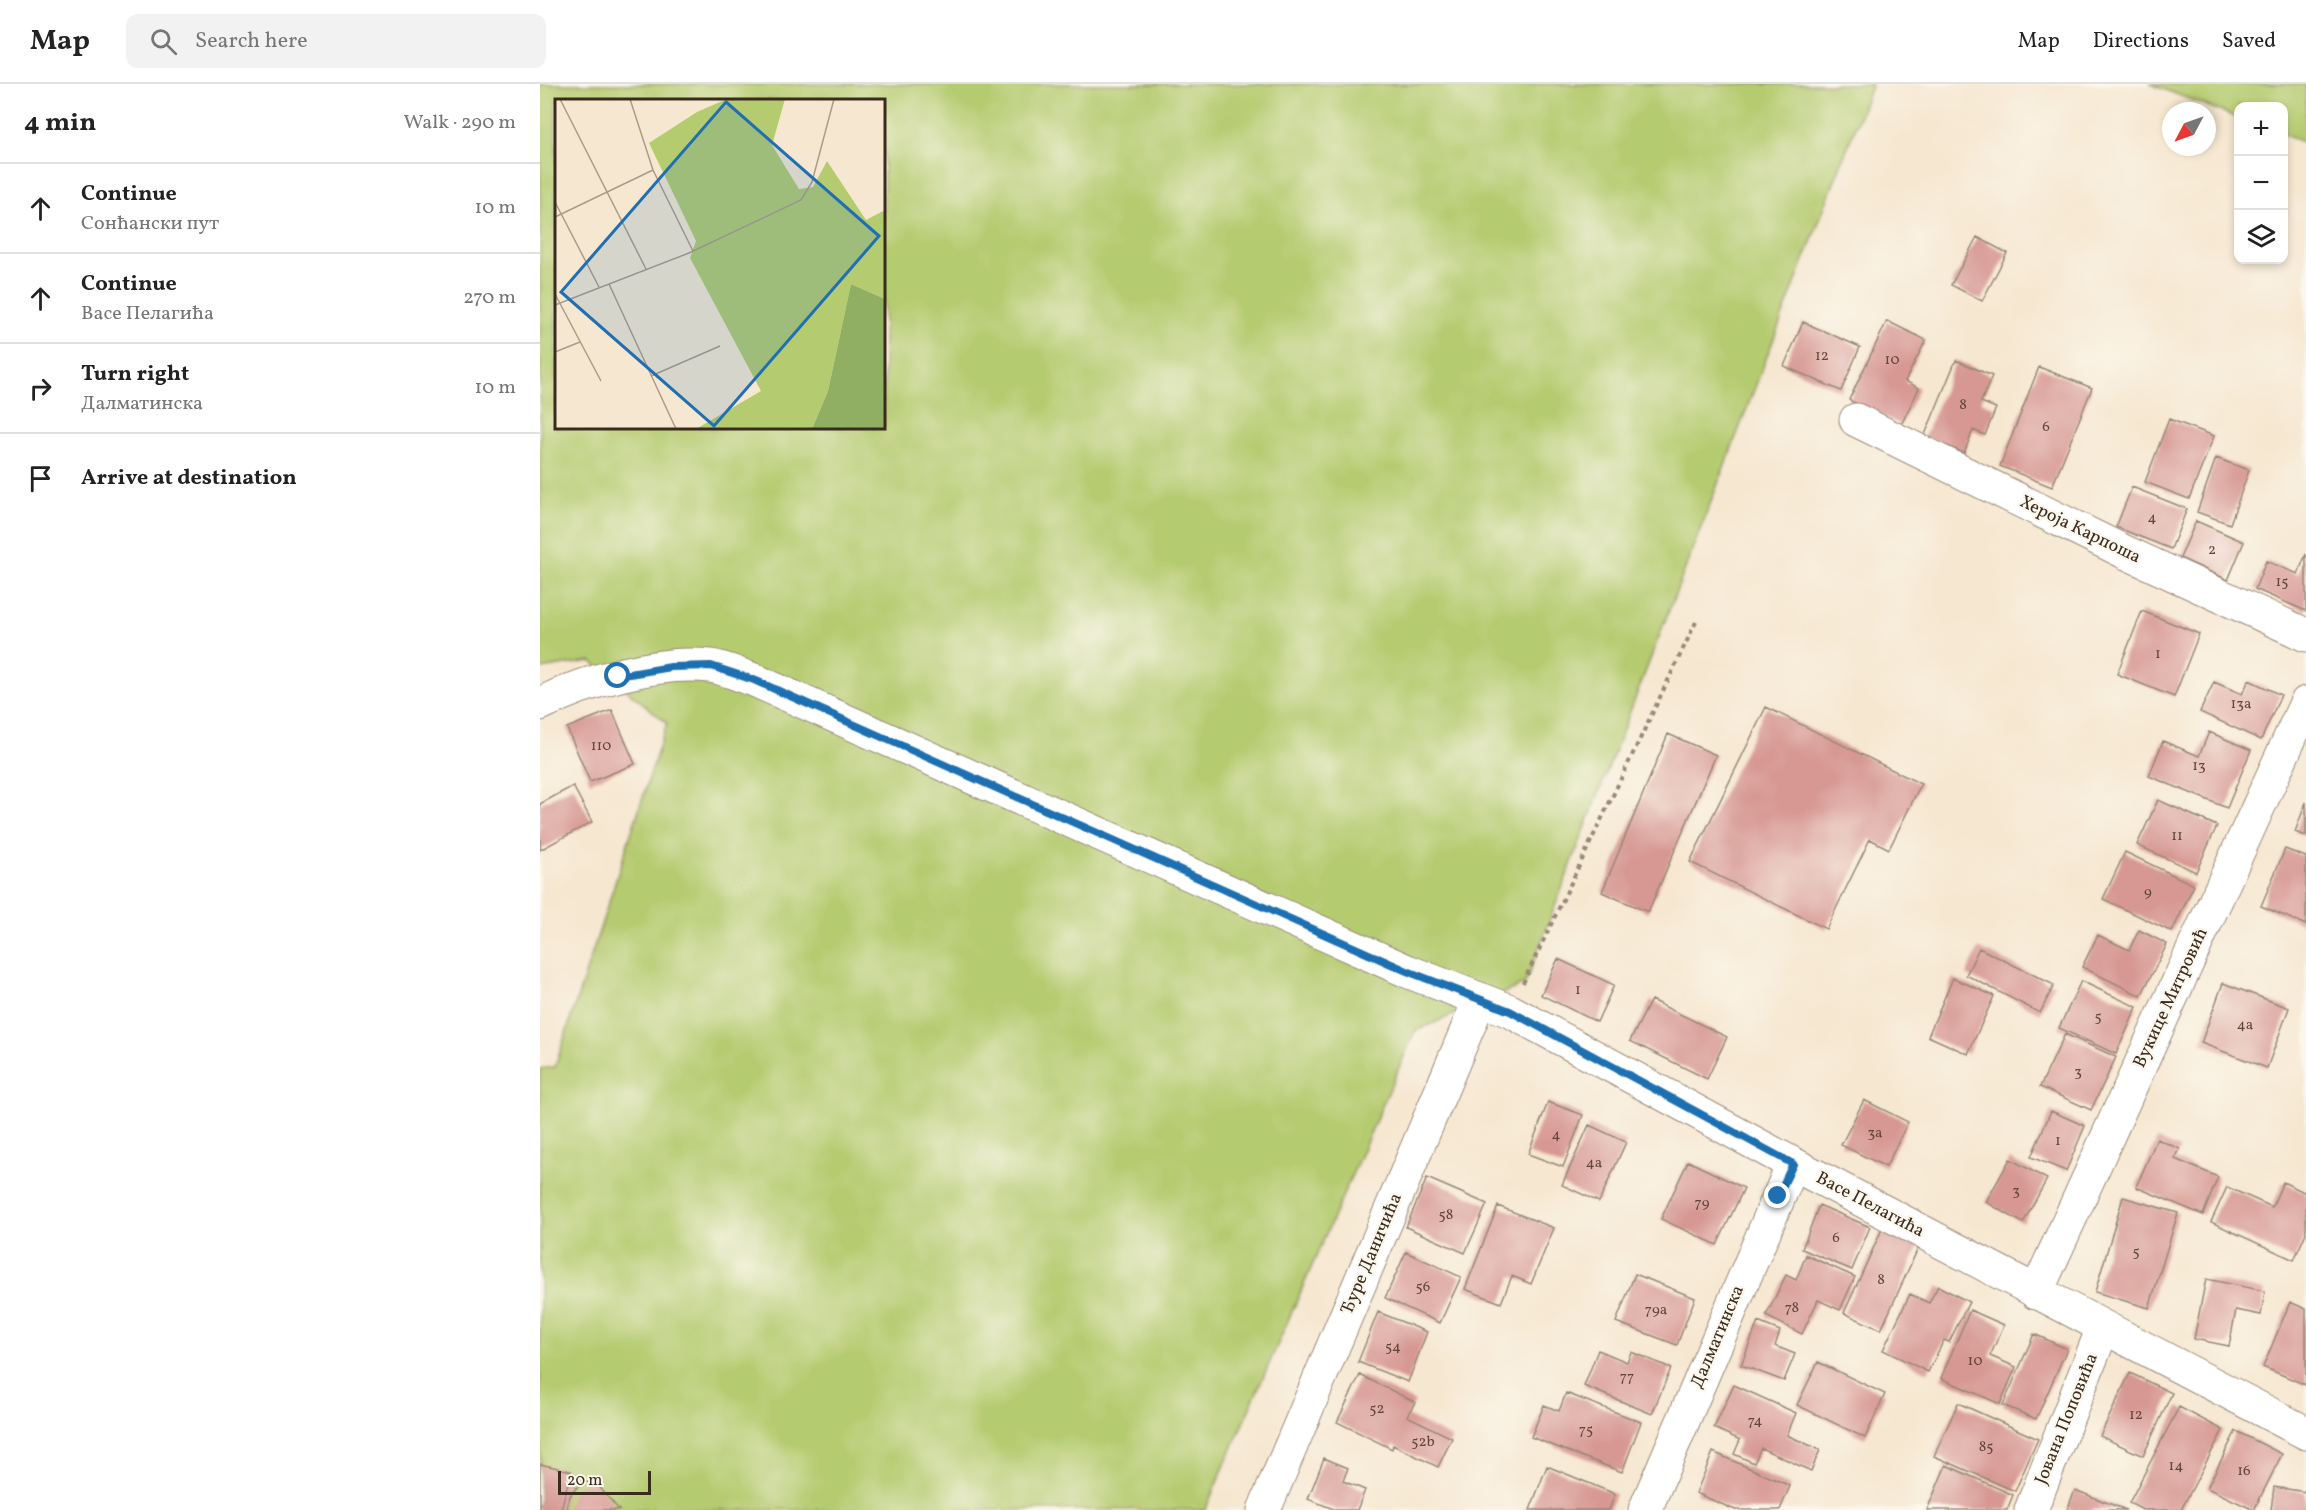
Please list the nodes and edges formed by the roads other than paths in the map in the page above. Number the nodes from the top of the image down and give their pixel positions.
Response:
1 (1856, 420) dead end
2 (2306, 635) edge
3 (2306, 703) edge
4 (540, 704) edge
5 (1480, 999) junction
6 (1793, 1164) junction
7 (2036, 1293) junction
8 (2103, 1328) junction
9 (2306, 1434) edge
10 (1264, 1510) edge
11 (1644, 1510) edge
12 (2031, 1510) edge

1 - 2 street, Хероја Карпоша
3 - 7 street, Вукице Митровић
4 - 5 street, Васе Пелагића
5 - 6 street, Васе Пелагића
5 - 10 street, Ђуре Даничића
6 - 7 street, Васе Пелагића
6 - 11 street, Далматинска
7 - 8 street, Васе Пелагића
8 - 9 street, Васе Пелагића
8 - 12 street, Јована Поповића

